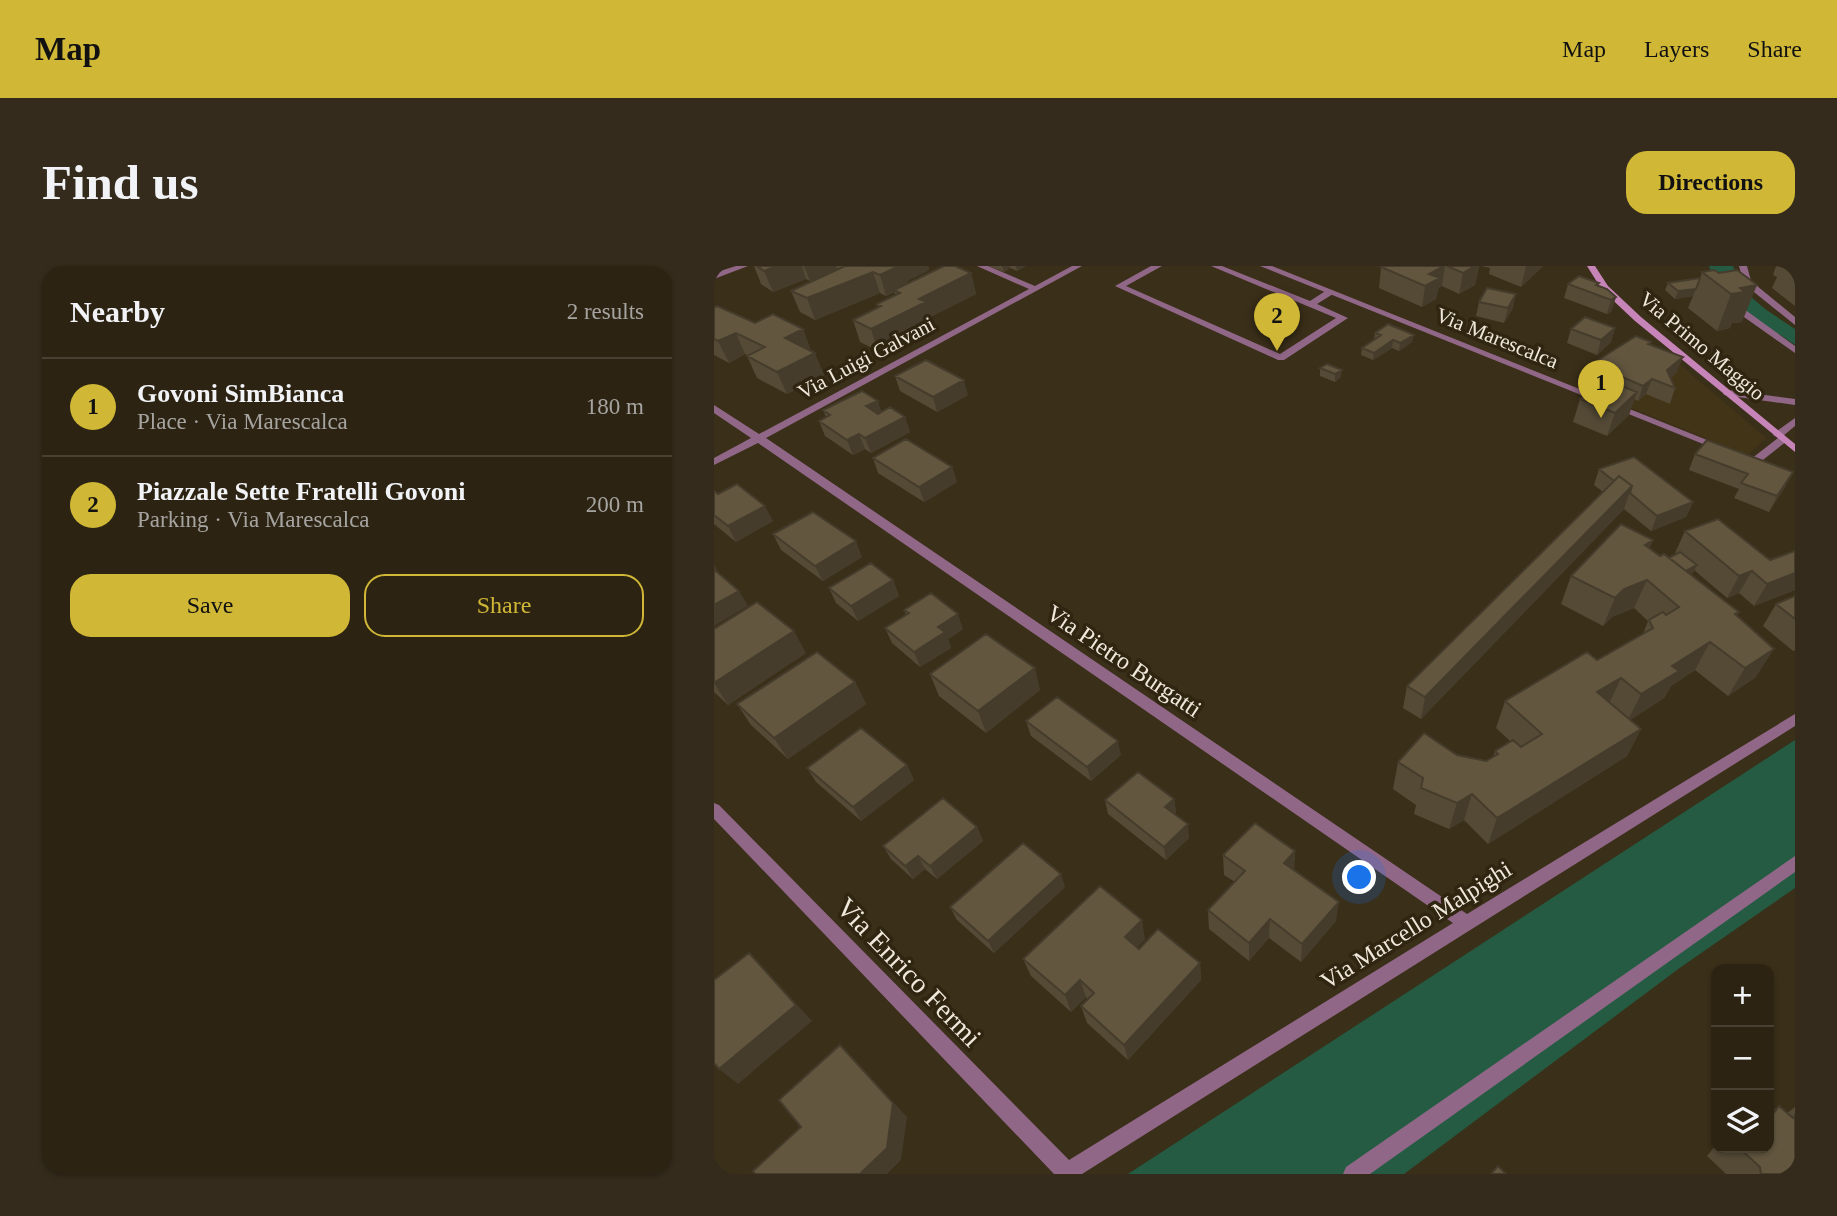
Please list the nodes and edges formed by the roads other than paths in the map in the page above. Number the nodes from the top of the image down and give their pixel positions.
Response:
1 (744, 266) edge
2 (981, 266) edge
3 (1078, 266) edge
4 (1158, 266) edge
5 (1215, 266) edge
6 (1264, 266) edge
7 (1591, 266) edge
8 (1742, 266) edge
9 (714, 276) edge
10 (1036, 289) junction
11 (1330, 292) junction
12 (1721, 295) edge
13 (1310, 305) junction
14 (1795, 323) edge
15 (1795, 350) edge
16 (1728, 393) junction
17 (1795, 402) edge
18 (714, 408) edge
19 (1795, 421) edge
20 (1780, 437) junction
21 (757, 438) junction
22 (1795, 449) edge
23 (1729, 451) edge
24 (1742, 456) edge
25 (714, 462) edge
26 (1795, 719) edge
27 (714, 809) edge
28 (1795, 863) edge
29 (1465, 922) junction
30 (1065, 1173) edge
31 (1353, 1174) edge

1 - 9 street
2 - 10 street
3 - 10 street, Via Luigi Galvani
4 - 13 street
5 - 13 street
6 - 11 street, Via Marescalca
7 - 16 main road, Via Primo Maggio
8 - 14 street
10 - 21 street, Via Luigi Galvani
11 - 13 street
11 - 23 street, Via Marescalca
12 - 15 street
16 - 17 street
16 - 20 main road, Via Primo Maggio
18 - 21 street, Via Pietro Burgatti
19 - 20 street
20 - 22 main road, Via Primo Maggio
20 - 24 street
21 - 25 street, Via Luigi Galvani
21 - 29 street, Via Pietro Burgatti
26 - 29 street, Via Marcello Malpighi
27 - 30 street, Via Enrico Fermi
28 - 31 street
29 - 30 street, Via Marcello Malpighi

